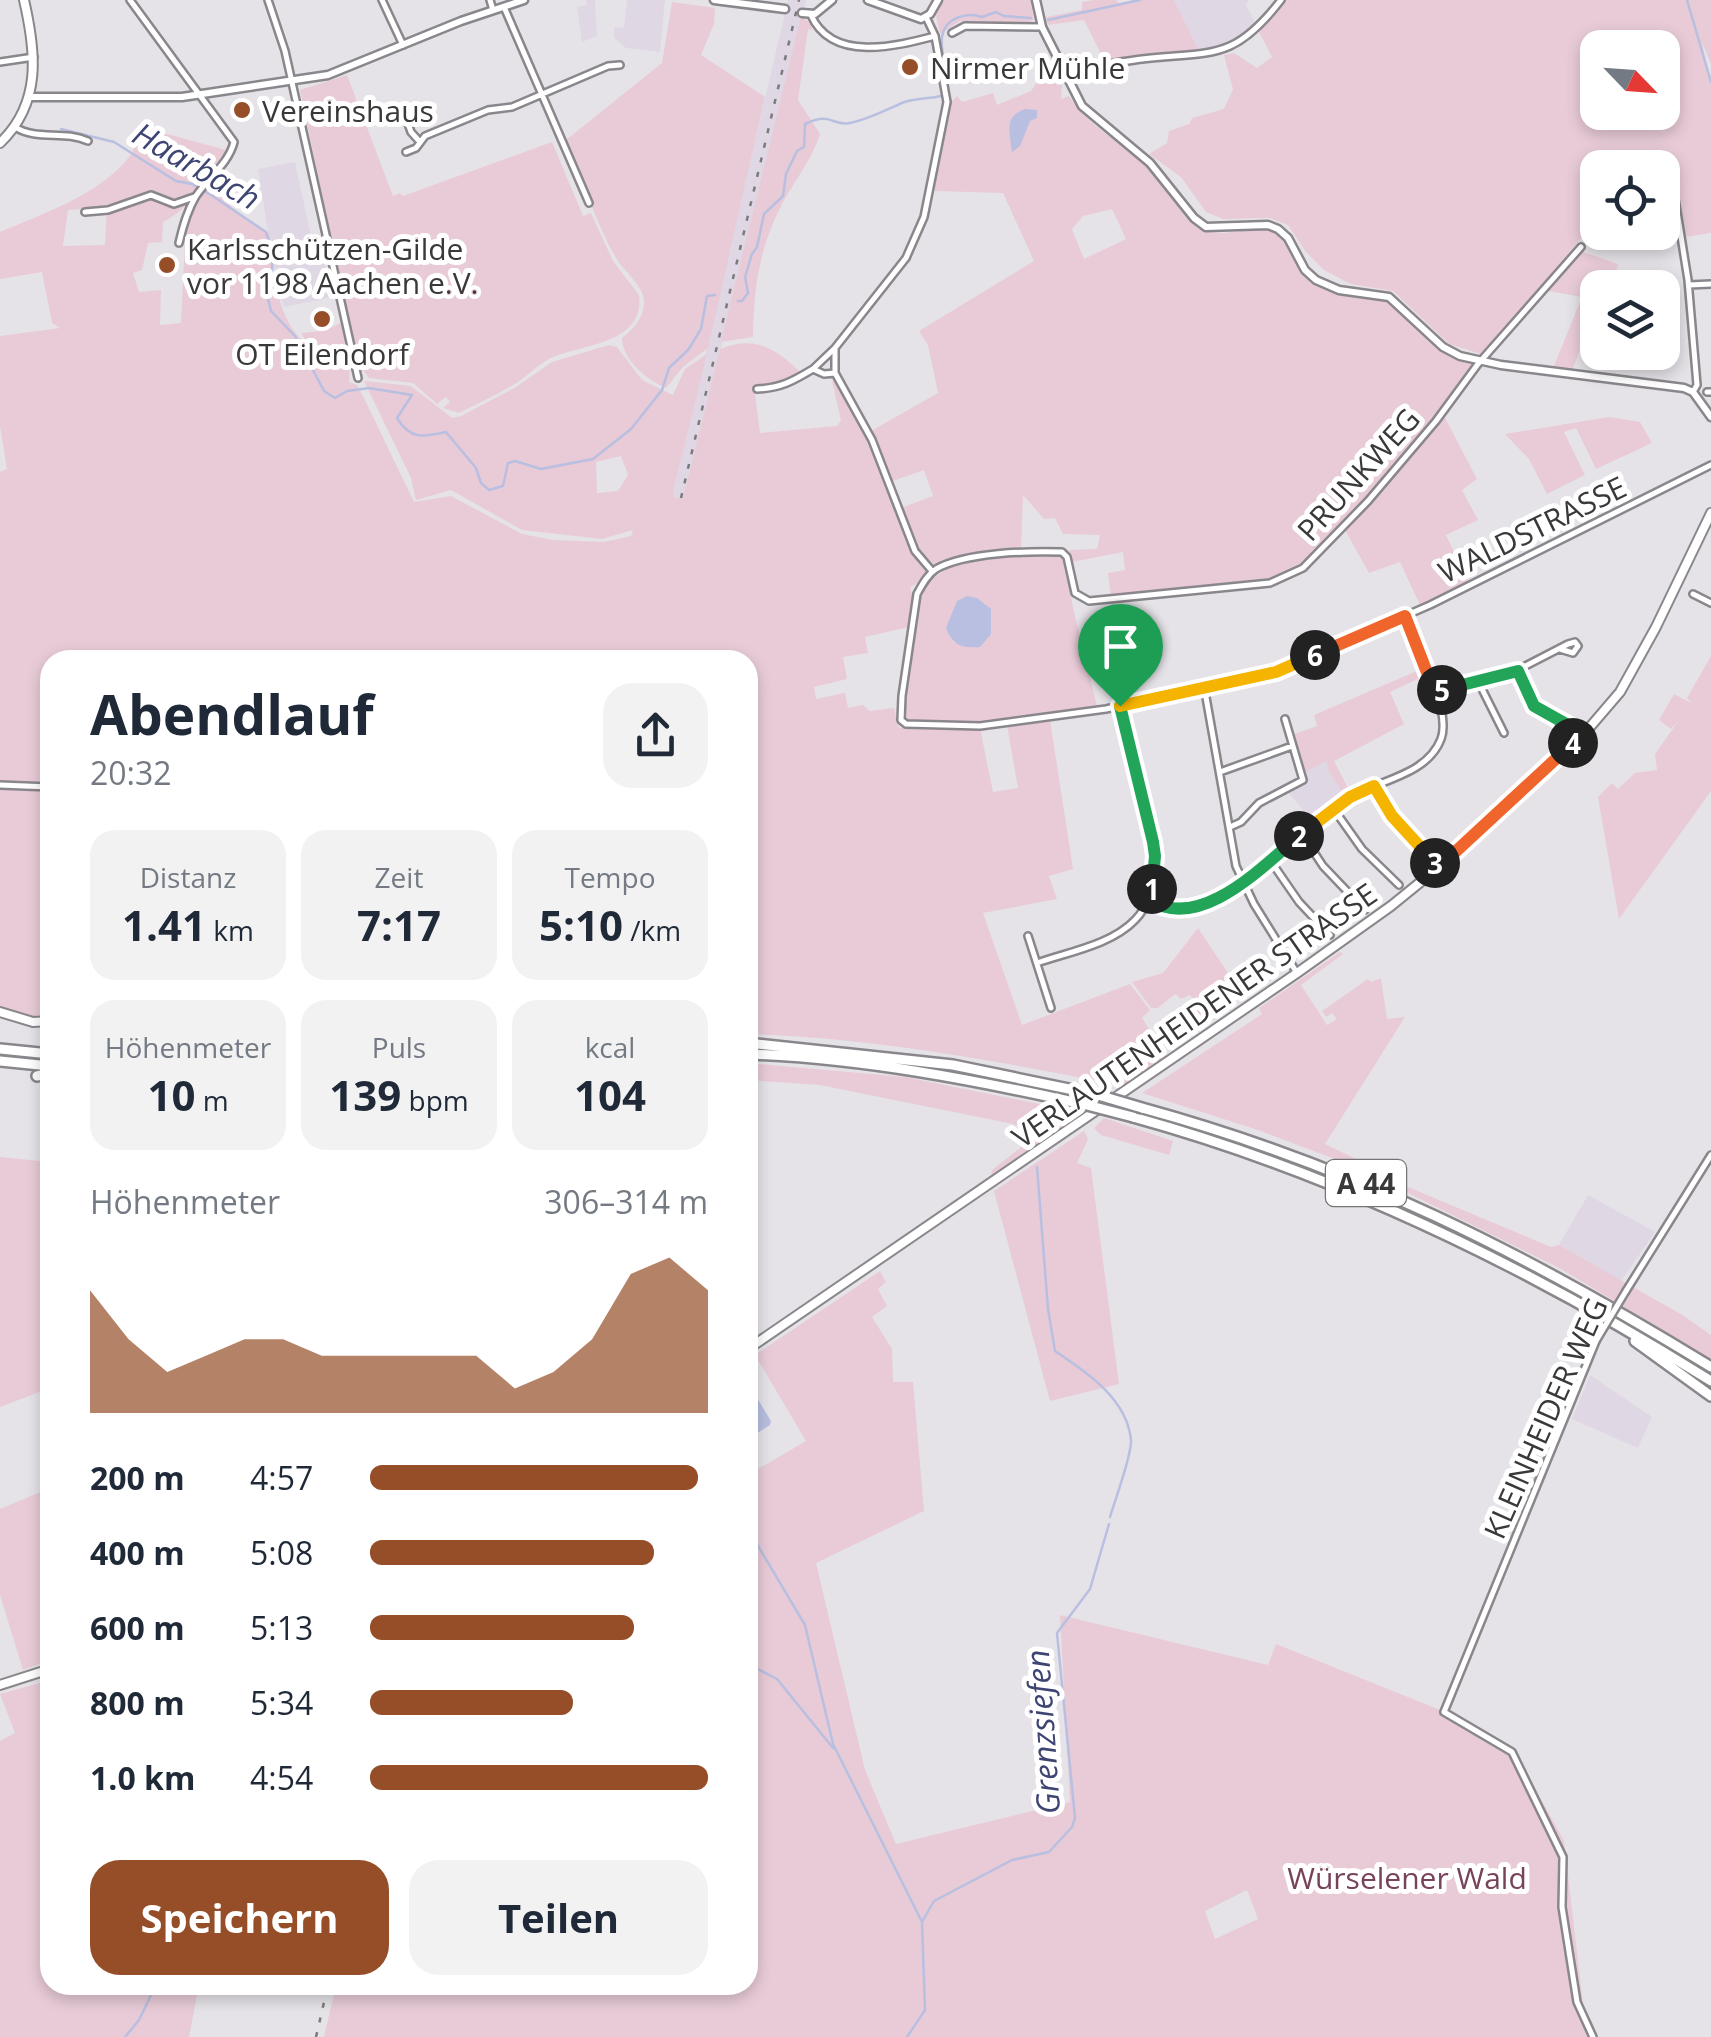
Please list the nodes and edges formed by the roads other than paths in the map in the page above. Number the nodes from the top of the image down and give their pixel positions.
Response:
1 (24, 0) edge
2 (130, 0) edge
3 (268, 0) edge
4 (382, 0) edge
5 (490, 0) edge
6 (524, 0) edge
7 (714, 0) edge
8 (832, 0) edge
9 (868, 0) edge
10 (938, 0) edge
11 (1036, 0) edge
12 (1281, 0) edge
13 (775, 4) edge
14 (504, 6) junction
15 (785, 9) dead end
16 (493, 10) junction
17 (802, 13) dead end
18 (811, 14) junction
19 (926, 17) junction
20 (1042, 27) junction
21 (952, 33) dead end
22 (935, 36) junction
23 (402, 45) junction
24 (34, 57) junction
25 (0, 62) edge
26 (620, 65) dead end
27 (1064, 72) junction
28 (290, 82) junction
29 (541, 94) junction
30 (200, 95) junction
31 (30, 97) junction
32 (405, 115) dead end
33 (15, 127) junction
34 (88, 141) dead end
35 (420, 142) junction
36 (0, 143) edge
37 (406, 152) dead end
38 (200, 191) junction
39 (588, 203) dead end
40 (84, 212) dead end
41 (1680, 225) edge
42 (179, 243) dead end
43 (1580, 248) edge
44 (1711, 284) edge
45 (1689, 285) junction
46 (835, 348) junction
47 (1481, 361) junction
48 (814, 369) junction
49 (835, 373) junction
50 (358, 378) dead end
51 (757, 389) dead end
52 (1693, 392) junction
53 (1711, 417) edge
54 (1711, 465) edge
55 (1711, 514) edge
56 (932, 572) junction
57 (1694, 594) dead end
58 (1711, 603) edge
59 (1405, 616) junction
60 (1560, 649) dead end
61 (1518, 671) junction
62 (1479, 683) junction
63 (1204, 685) junction
64 (1435, 693) junction
65 (1120, 706) junction
66 (1286, 719) dead end
67 (1504, 733) dead end
68 (1584, 734) junction
69 (1292, 746) junction
70 (1220, 772) junction
71 (0, 785) edge
72 (1374, 786) junction
73 (40, 787) edge
74 (1333, 808) junction
75 (1230, 827) junction
76 (1302, 834) junction
77 (1270, 860) junction
78 (1439, 867) junction
79 (1242, 882) junction
80 (1399, 885) dead end
81 (1149, 900) junction
82 (1366, 910) dead end
83 (1330, 935) dead end
84 (1028, 936) dead end
85 (1036, 963) junction
86 (1297, 974) junction
87 (1051, 1008) dead end
88 (0, 1012) edge
89 (40, 1022) edge
90 (758, 1044) edge
91 (0, 1049) edge
92 (40, 1053) edge
93 (758, 1055) edge
94 (0, 1062) edge
95 (40, 1068) edge
96 (40, 1075) edge
97 (37, 1076) dead end
98 (1711, 1154) edge
99 (1622, 1330) junction
100 (758, 1342) edge
101 (1711, 1367) edge
102 (1711, 1381) edge
103 (1711, 1396) edge
104 (40, 1672) edge
105 (0, 1686) edge
106 (1593, 2037) edge

1 - 24 main road
2 - 30 street
3 - 28 street
4 - 23 street
5 - 16 street
6 - 14 street
7 - 13 street
8 - 18 street
9 - 19 street
10 - 19 street
11 - 20 street
12 - 27 street
13 - 15 street
14 - 16 street
14 - 29 street
16 - 23 street
17 - 18 street
18 - 22 street
19 - 22 street
20 - 21 street
20 - 27 street
22 - 46 street
23 - 28 street
24 - 25 street
24 - 31 main road
26 - 29 street
27 - 47 street
28 - 30 street
28 - 50 street
29 - 35 street
29 - 39 street
30 - 31 street
30 - 38 street
31 - 33 main road
32 - 35 street
33 - 34 street
33 - 36 main road
35 - 37 street
38 - 40 street
38 - 42 street
41 - 45 street
43 - 47 street, PRUNKWEG
44 - 45 street
45 - 52 street
46 - 48 street
46 - 49 street
47 - 52 street
47 - 56 street, PRUNKWEG
48 - 49 street
48 - 51 street
49 - 56 street
52 - 53 street
54 - 59 street, WALDSTRASSE
55 - 68 main road, VERLAUTENHEIDENER STRASSE
56 - 65 street, WALDSTRASSE
57 - 58 street
59 - 63 street, WALDSTRASSE
59 - 64 street
60 - 61 street
61 - 62 street
61 - 68 street
62 - 64 street
62 - 67 street
63 - 65 street, WALDSTRASSE
63 - 70 street
64 - 72 street
65 - 81 street
66 - 69 street
68 - 78 main road, VERLAUTENHEIDENER STRASSE
69 - 70 street
69 - 75 street
70 - 75 street
71 - 73 street
72 - 74 street
72 - 78 street
74 - 76 street
74 - 80 street
75 - 79 street
76 - 77 street
76 - 82 street
77 - 79 street
77 - 83 street
78 - 86 main road, VERLAUTENHEIDENER STRASSE
79 - 81 street
79 - 86 street
81 - 85 street
84 - 85 street
85 - 87 street
86 - 100 main road, VERLAUTENHEIDENER STRASSE
88 - 89 main road
90 - 101 highway, A 44, bridge
91 - 92 highway
93 - 99 highway, A 44, bridge
94 - 95 highway
96 - 97 highway
98 - 106 street, KLEINHEIDER WEG, bridge
99 - 102 highway, A 44
99 - 103 highway
104 - 105 main road

